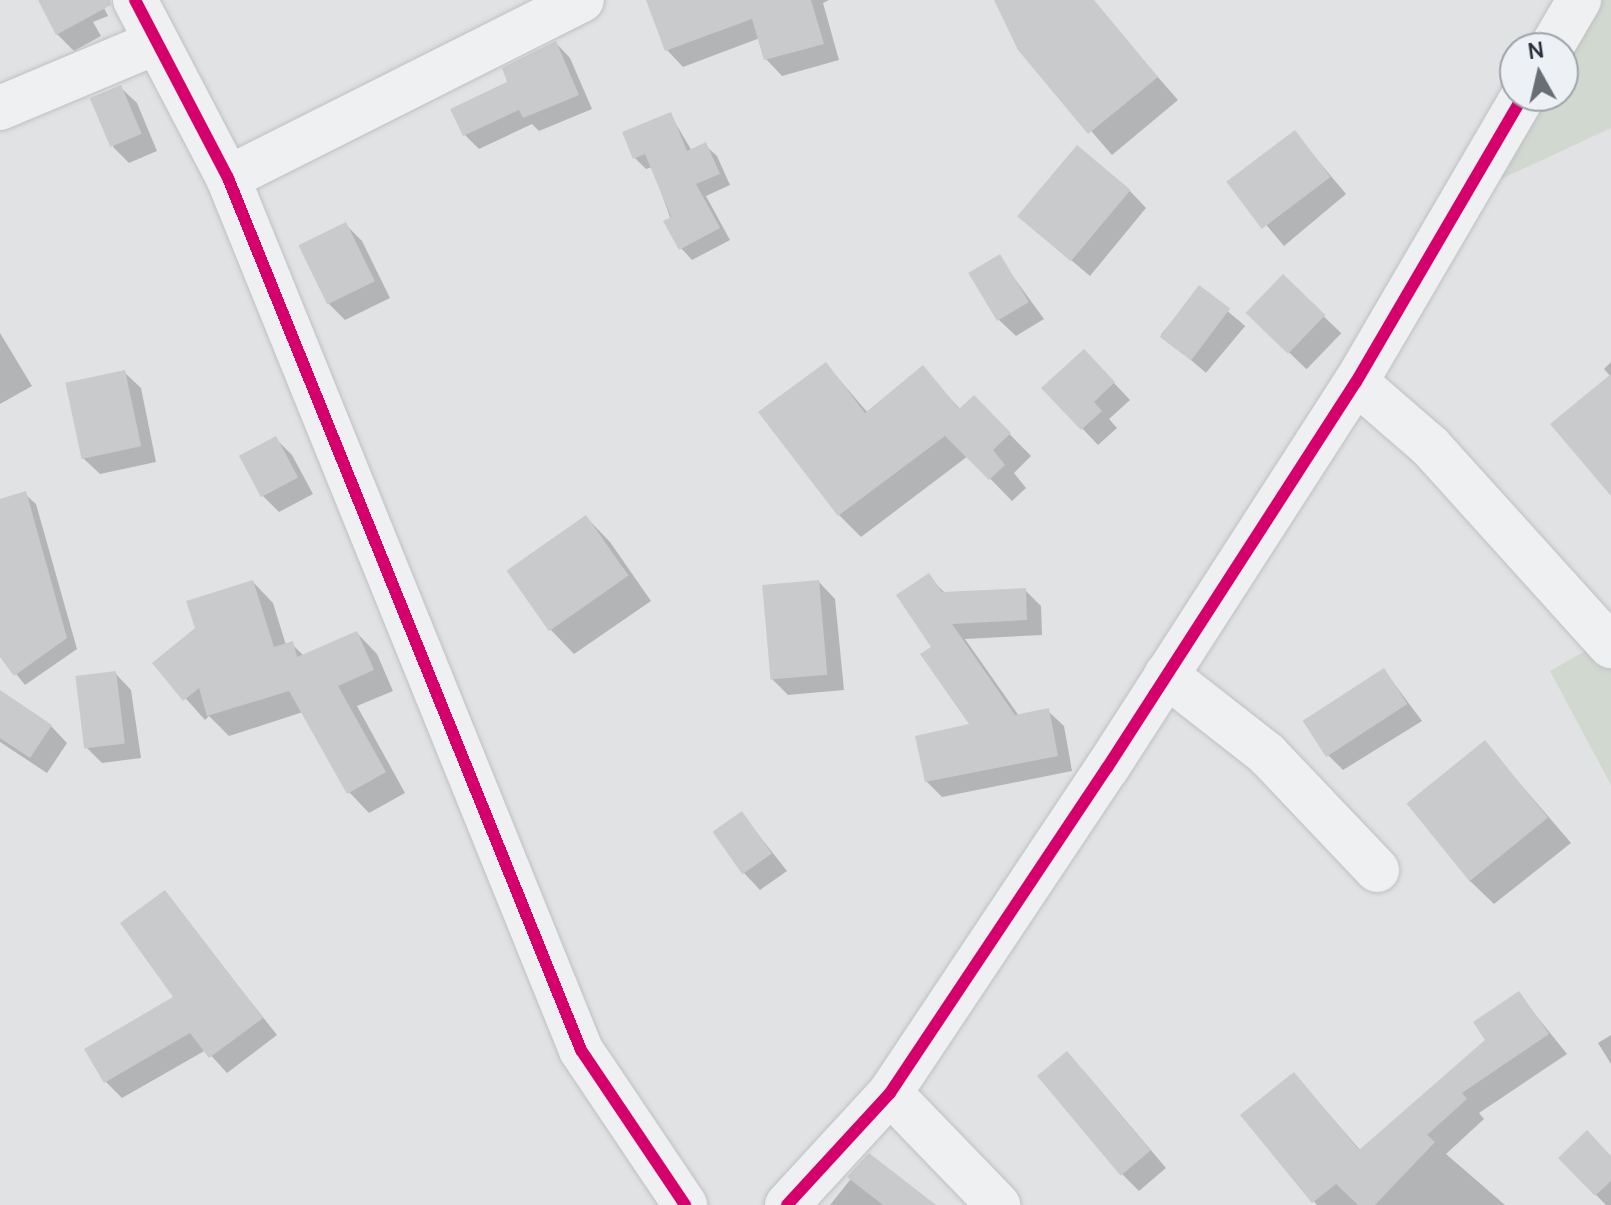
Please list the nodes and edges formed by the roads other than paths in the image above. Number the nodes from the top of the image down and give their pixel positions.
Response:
1 (135, 0) edge
2 (582, 0) edge
3 (1579, 0) edge
4 (1560, 32) edge
5 (155, 43) junction
6 (0, 108) edge
7 (1514, 112) edge
8 (228, 178) junction
9 (1356, 382) junction
10 (1611, 646) edge
11 (1166, 675) junction
12 (1377, 870) dead end
13 (890, 1093) junction
14 (685, 1205) edge
15 (787, 1205) edge
16 (998, 1205) edge

1 - 5 street
2 - 8 street
3 - 4 street
5 - 6 street
5 - 8 street
7 - 9 street
8 - 14 street
9 - 10 street
9 - 11 street
11 - 12 street
11 - 13 street
13 - 15 street
13 - 16 street

